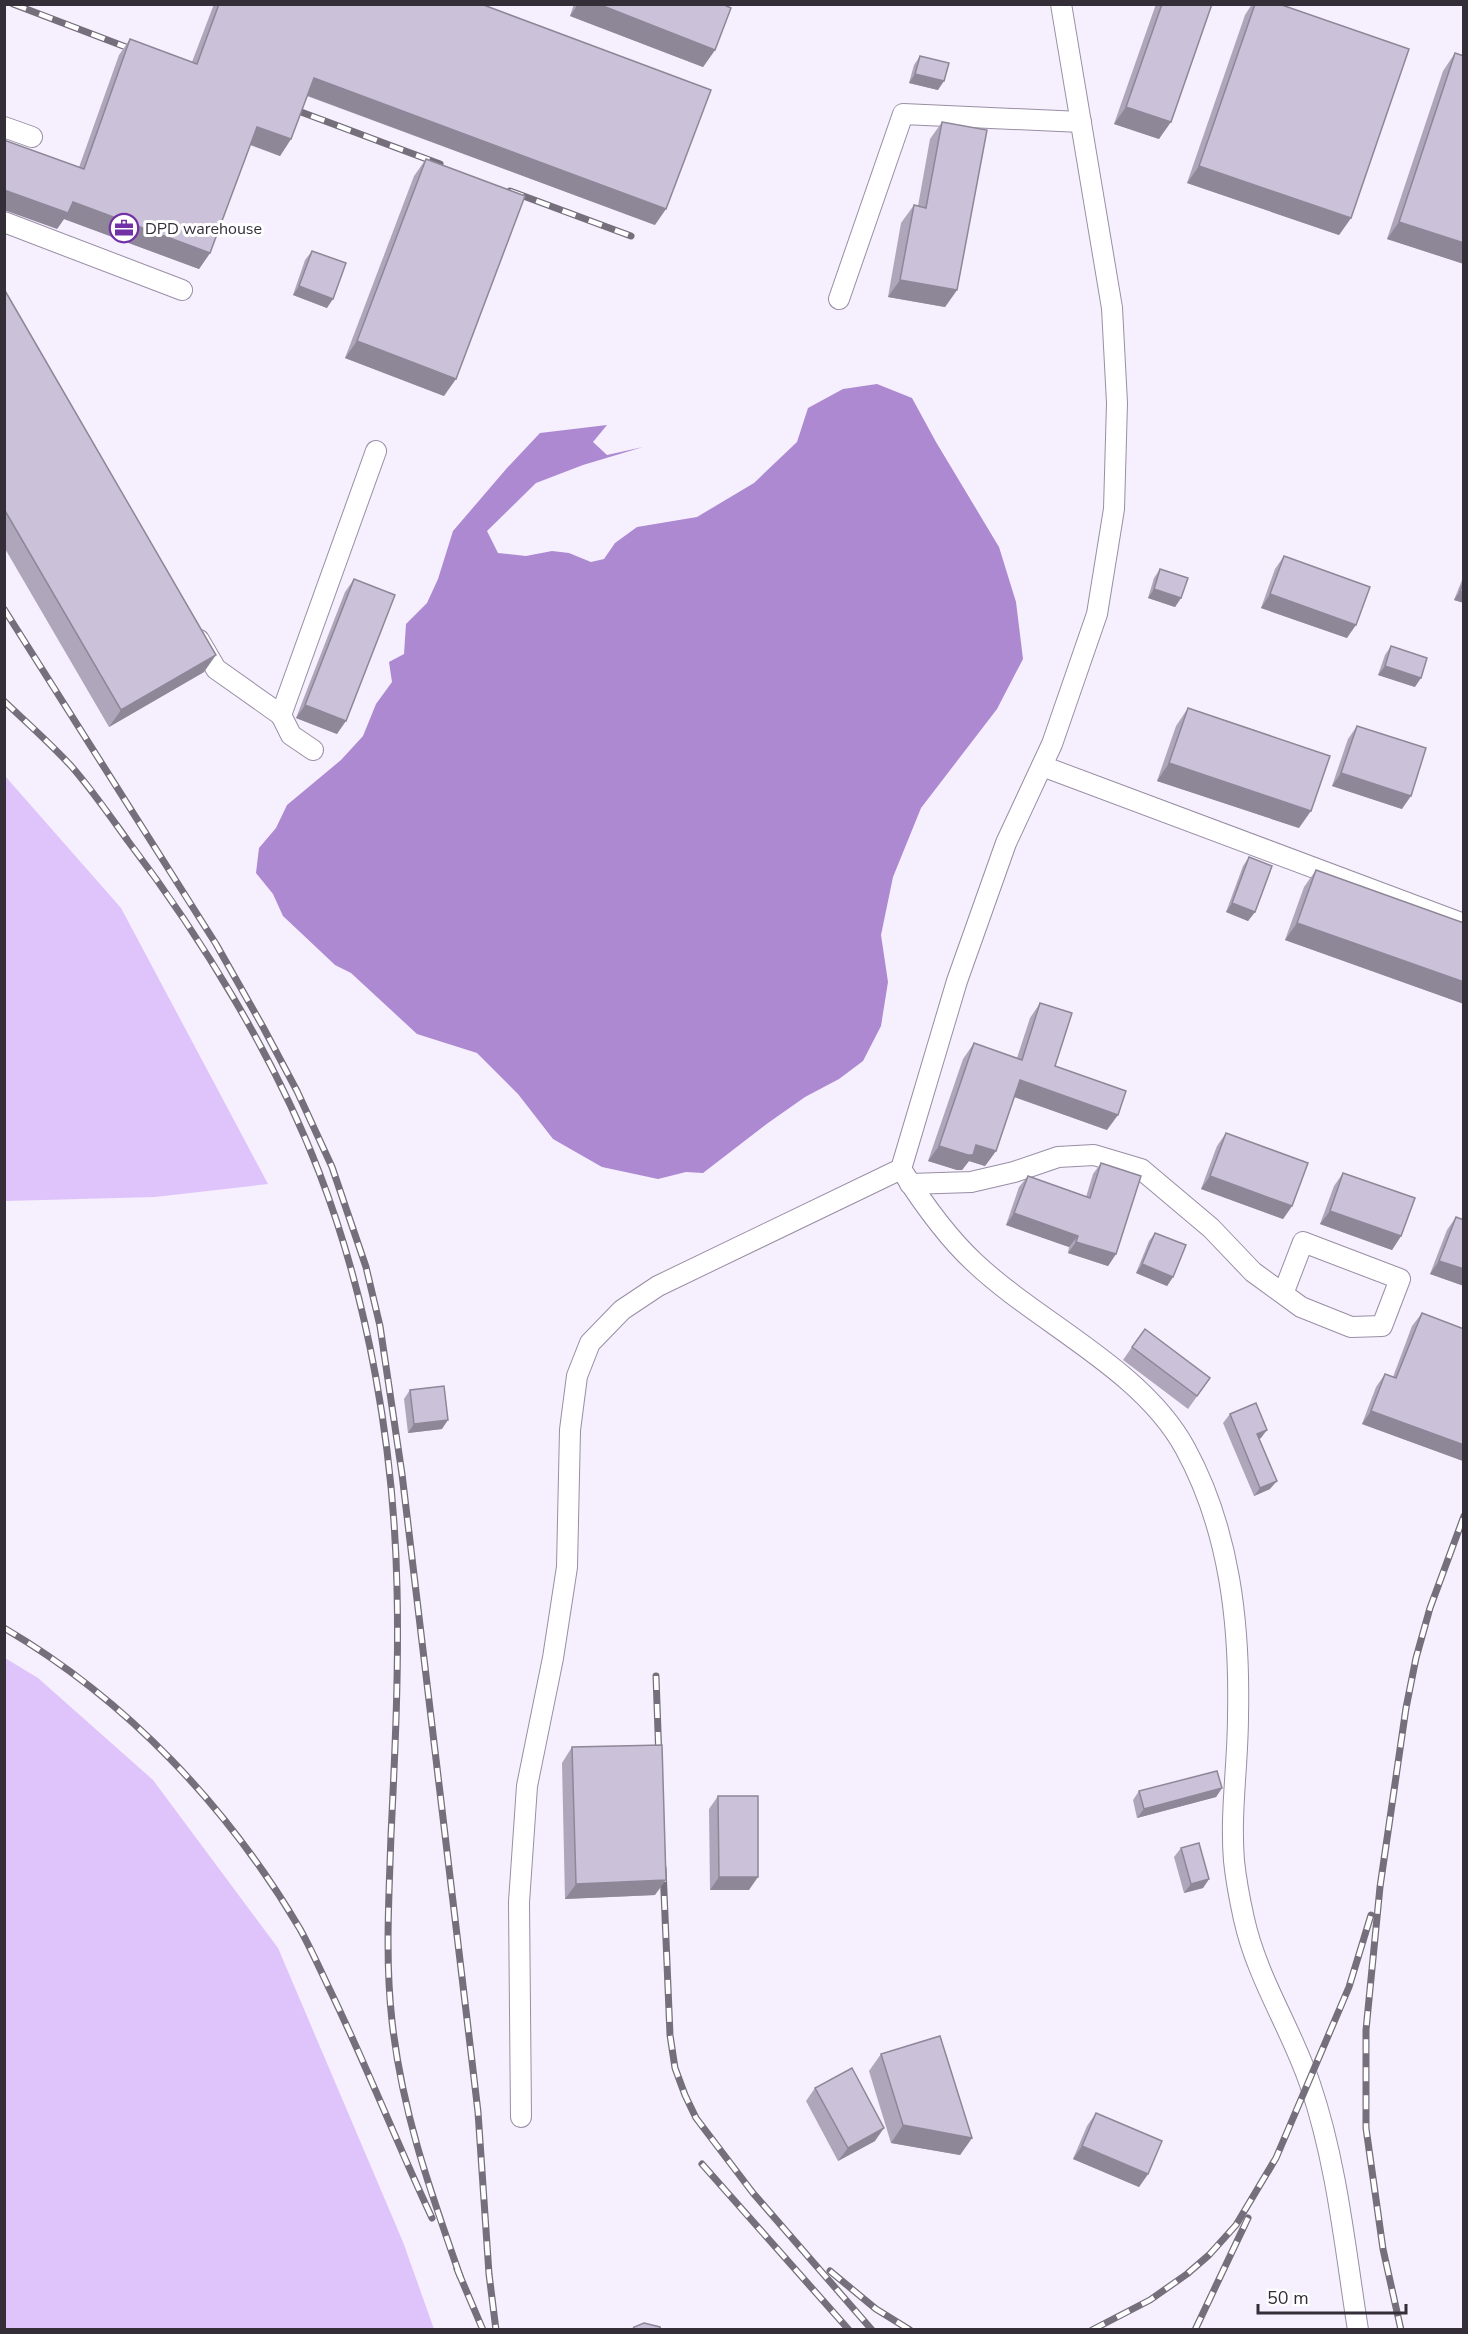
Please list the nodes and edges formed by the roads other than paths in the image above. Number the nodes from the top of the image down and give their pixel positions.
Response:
1 (1062, 4) edge
2 (1081, 122) junction
3 (4, 127) edge
4 (32, 137) dead end
5 (4, 222) edge
6 (182, 290) dead end
7 (839, 300) dead end
8 (376, 451) dead end
9 (188, 619) edge
10 (281, 715) junction
11 (313, 750) dead end
12 (1042, 766) junction
13 (1464, 924) edge
14 (906, 1177) junction
15 (1283, 1294) junction
16 (521, 2117) dead end
17 (1358, 2330) edge

1 - 2 street
2 - 7 street
2 - 12 street
3 - 4 street
5 - 6 street
8 - 10 street
9 - 10 street
10 - 11 street
12 - 13 street
12 - 14 street
14 - 15 street
14 - 16 street
14 - 17 street
15 - 15 street

